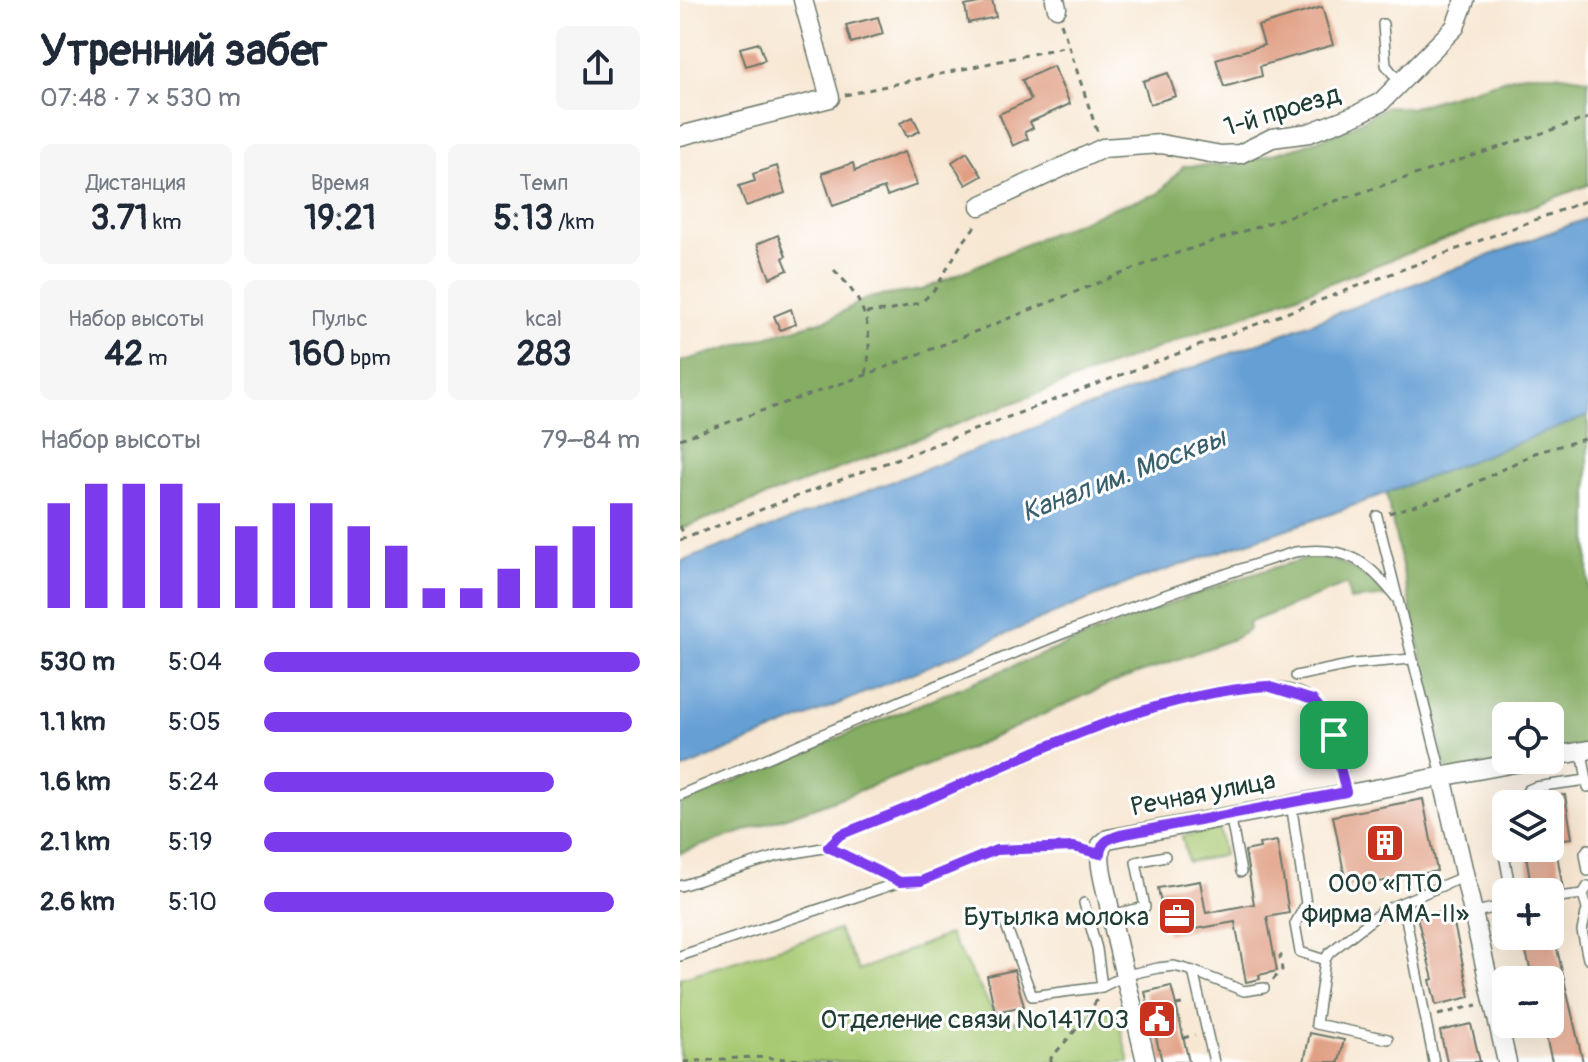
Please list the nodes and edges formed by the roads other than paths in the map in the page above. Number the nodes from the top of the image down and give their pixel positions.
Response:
1 (803, 0) edge
2 (1465, 0) edge
3 (1383, 24) dead end
4 (1400, 83) junction
5 (680, 136) edge
6 (980, 206) road end
7 (1377, 516) road end
8 (1398, 600) junction
9 (1411, 659) junction
10 (1296, 676) dead end
11 (1585, 750) edge
12 (1564, 754) edge
13 (1492, 767) edge
14 (1442, 776) junction
15 (1587, 784) edge
16 (1528, 790) edge
17 (1346, 792) junction
18 (680, 795) edge
19 (1291, 803) junction
20 (1230, 814) junction
21 (828, 847) junction
22 (1588, 849) edge
23 (1100, 854) junction
24 (1165, 856) dead end
25 (1588, 871) edge
26 (1241, 872) dead end
27 (1463, 877) junction
28 (900, 882) junction
29 (680, 886) edge
30 (1586, 890) edge
31 (1564, 895) edge
32 (1084, 903) dead end
33 (1403, 903) junction
34 (1492, 908) edge
35 (1472, 913) junction
36 (1587, 913) edge
37 (1110, 915) junction
38 (1004, 920) dead end
39 (680, 956) edge
40 (1588, 959) edge
41 (1325, 960) junction
42 (1193, 971) junction
43 (1126, 975) junction
44 (1102, 987) junction
45 (1264, 988) road end
46 (1388, 1039) dead end
47 (1146, 1062) edge
48 (1214, 1062) edge
49 (1434, 1062) edge
50 (1507, 1062) edge

1 - 5 street
2 - 4 street, 1-й проезд
3 - 4 lane
4 - 6 street, 1-й проезд
7 - 8 lane
8 - 9 lane
8 - 18 lane
9 - 10 lane
9 - 14 lane
11 - 12 street
11 - 15 lane
13 - 14 street, Речная улица
14 - 17 street, Речная улица
14 - 27 street
15 - 16 lane
17 - 19 street, Речная улица
17 - 21 lane
19 - 20 street, Речная улица
19 - 41 lane
20 - 23 street, Речная улица
20 - 26 lane
21 - 28 lane
21 - 29 lane
22 - 25 lane
23 - 28 lane
23 - 37 street
24 - 37 lane
27 - 33 lane
27 - 35 street
28 - 39 lane
30 - 31 lane
30 - 36 lane
32 - 44 lane
33 - 41 lane
33 - 49 lane
34 - 35 lane
35 - 50 street
36 - 40 lane
37 - 43 street
38 - 44 lane
41 - 46 lane
42 - 43 lane
42 - 45 lane
42 - 48 lane
43 - 44 lane
43 - 47 street

